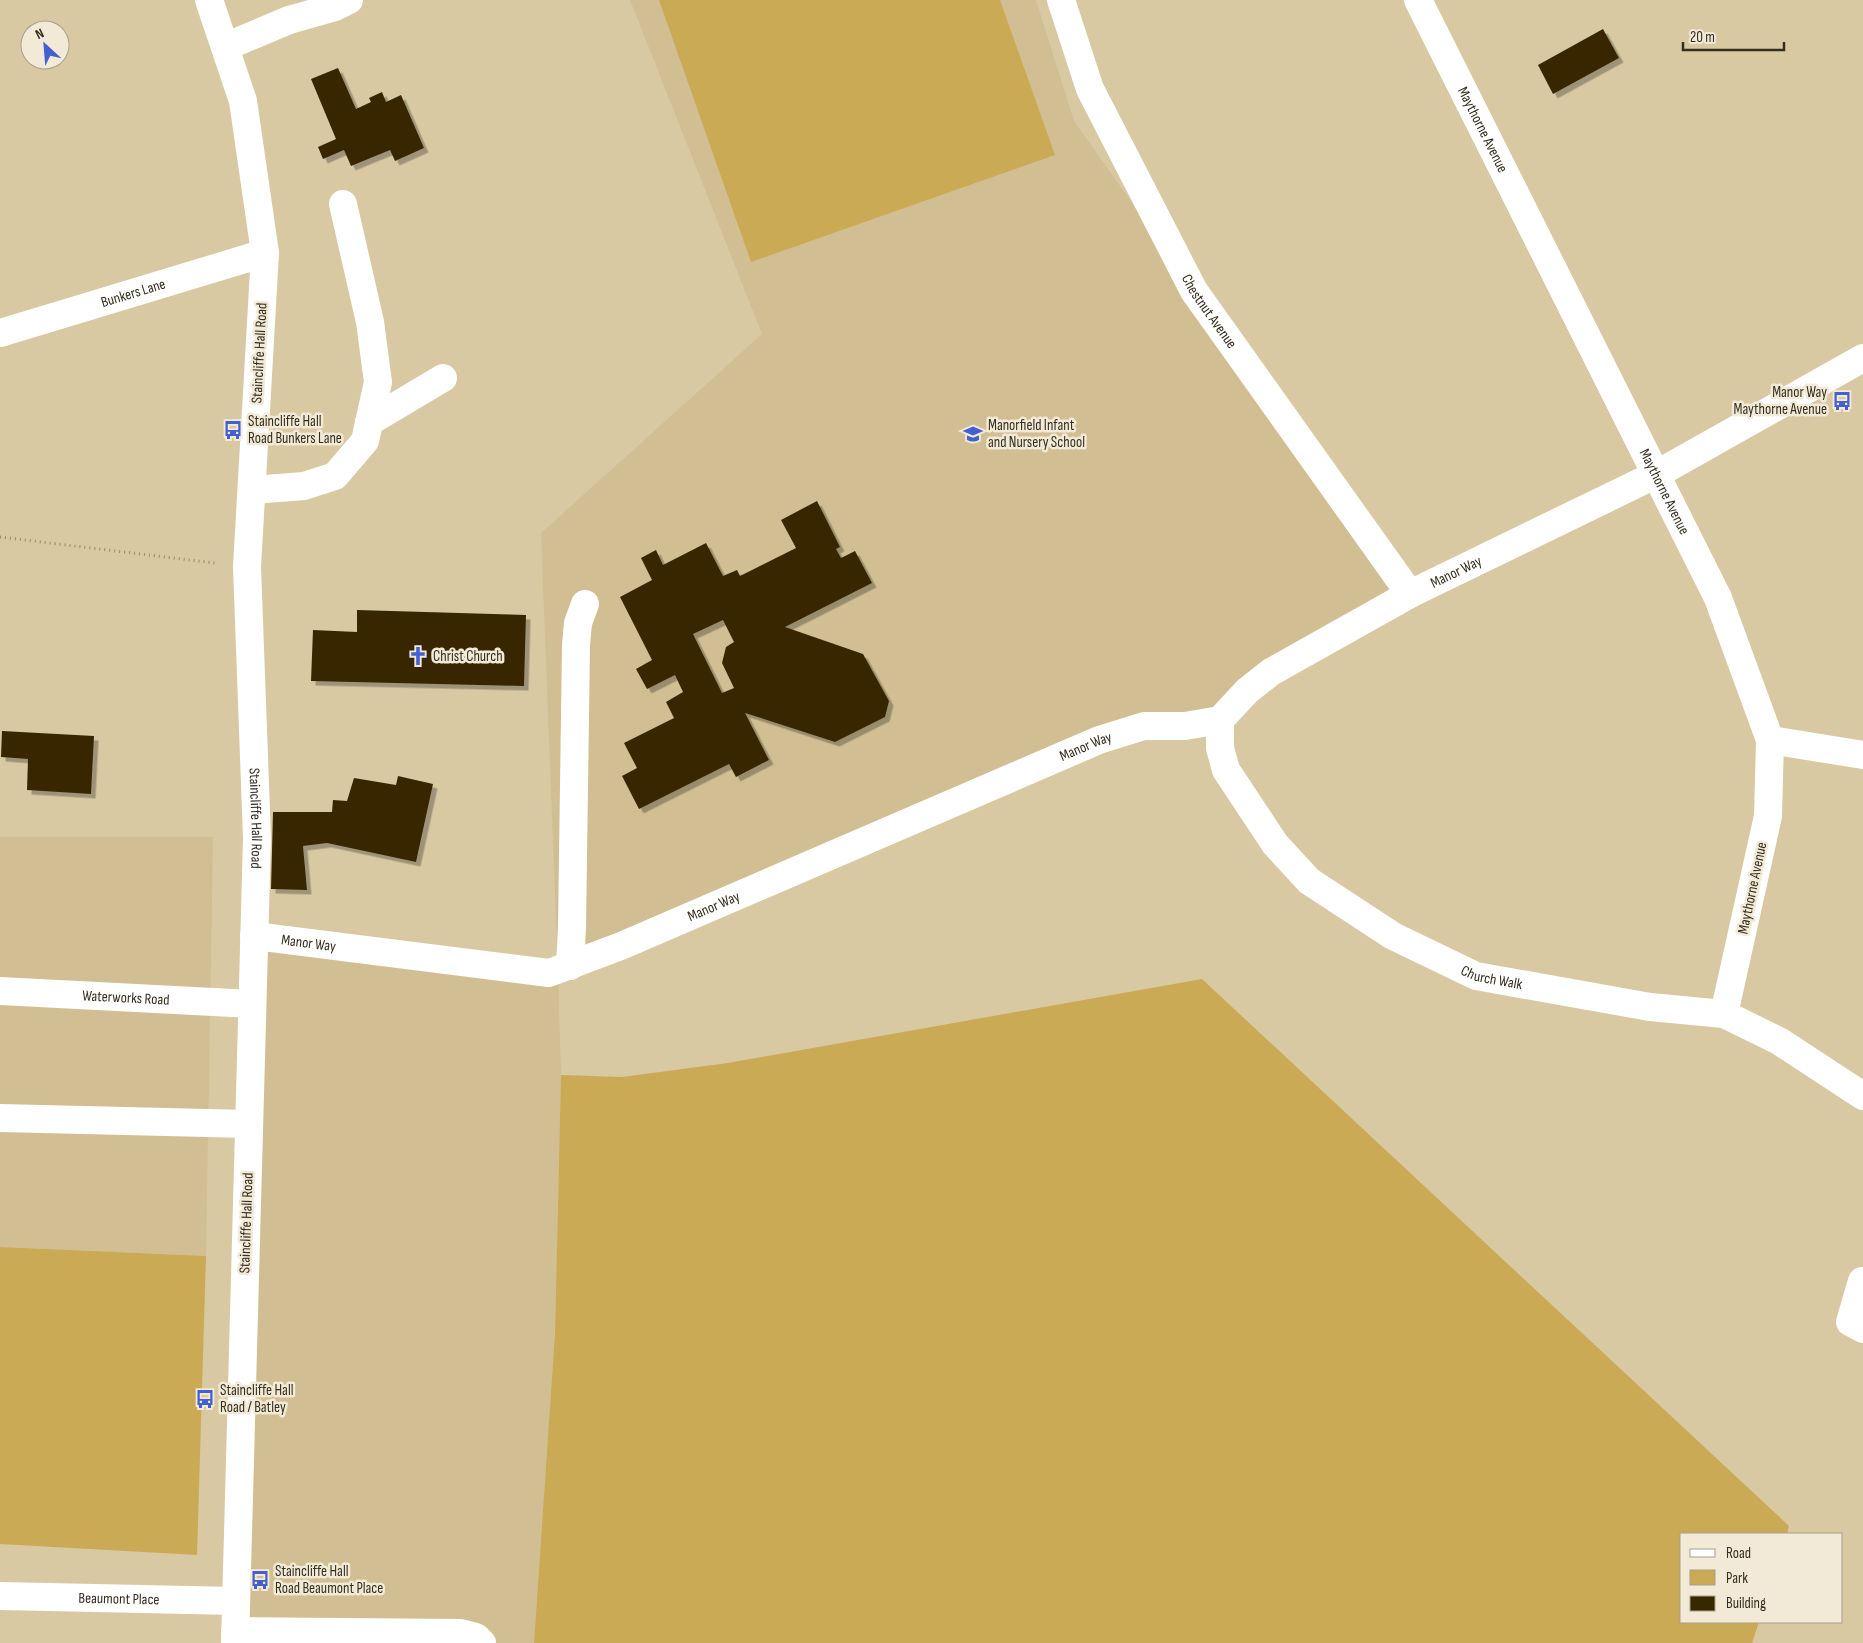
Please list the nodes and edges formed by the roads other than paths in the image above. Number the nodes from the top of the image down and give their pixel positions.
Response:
1 (209, 0) edge
2 (349, 0) edge
3 (1061, 0) edge
4 (1418, 0) edge
5 (224, 47) junction
6 (343, 204) dead end
7 (265, 253) junction
8 (0, 333) edge
9 (1863, 358) edge
10 (443, 378) dead end
11 (370, 422) junction
12 (1657, 474) junction
13 (252, 490) junction
14 (1410, 594) junction
15 (585, 604) dead end
16 (1220, 720) junction
17 (1770, 740) junction
18 (1863, 755) edge
19 (254, 936) junction
20 (570, 966) junction
21 (0, 991) edge
22 (252, 1004) junction
23 (1724, 1014) junction
24 (1863, 1096) edge
25 (0, 1118) edge
26 (249, 1124) junction
27 (1862, 1281) edge
28 (1863, 1329) edge
29 (0, 1596) edge
30 (236, 1601) junction
31 (235, 1637) edge
32 (482, 1643) edge

1 - 5 street, Staincliffe Hall Road
2 - 5 street
3 - 14 street, Chestnut Avenue
4 - 12 street, Maythorne Avenue
5 - 7 street, Staincliffe Hall Road
6 - 11 street
7 - 8 street, Bunkers Lane
7 - 13 street, Staincliffe Hall Road
9 - 12 street, Manor Way
10 - 11 street
11 - 13 street
12 - 14 street, Manor Way
12 - 17 street, Maythorne Avenue
13 - 19 street, Staincliffe Hall Road
14 - 16 street, Manor Way
15 - 20 street
16 - 20 street, Manor Way
16 - 23 street, Church Walk
17 - 18 street
17 - 23 street, Maythorne Avenue
19 - 20 street, Manor Way
19 - 22 street, Staincliffe Hall Road
21 - 22 street, Waterworks Road
22 - 26 street, Staincliffe Hall Road
23 - 24 street, Church Walk
25 - 26 street
26 - 30 street, Staincliffe Hall Road
27 - 28 street
29 - 30 street, Beaumont Place
30 - 31 street, Staincliffe Hall Road
31 - 32 street

